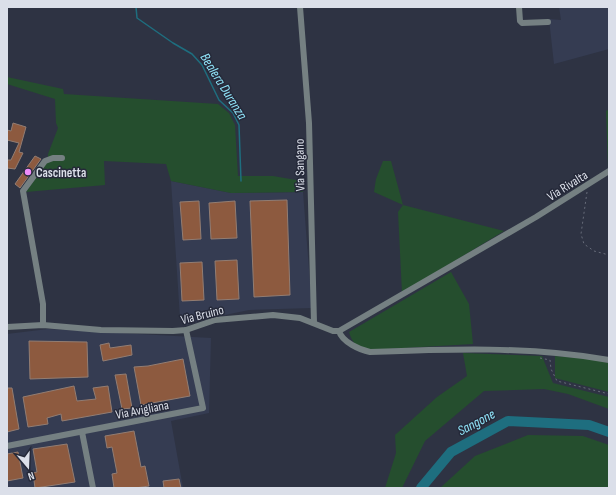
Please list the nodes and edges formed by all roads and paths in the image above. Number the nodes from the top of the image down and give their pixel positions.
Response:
1 (300, 7) edge
2 (519, 7) edge
3 (548, 22) dead end
4 (62, 158) dead end
5 (609, 171) edge
6 (589, 184) junction
7 (609, 256) edge
8 (314, 323) junction
9 (43, 325) junction
10 (7, 327) edge
11 (186, 330) junction
12 (339, 331) junction
13 (543, 354) junction
14 (609, 360) edge
15 (609, 394) edge
16 (82, 432) junction
17 (7, 446) edge
18 (93, 488) edge

1 - 8 street, Via Sangano
2 - 3 street
4 - 9 street
5 - 6 street, Via Rivalta
6 - 7 path
6 - 12 street, Via Rivalta
8 - 11 street, Via Bruino
8 - 12 street, Via Bruino
9 - 10 street, Via Bruino
9 - 11 street, Via Bruino
11 - 16 street, Via Avigliana
12 - 13 street
13 - 14 street
13 - 15 path
16 - 17 street, Via Avigliana
16 - 18 street

